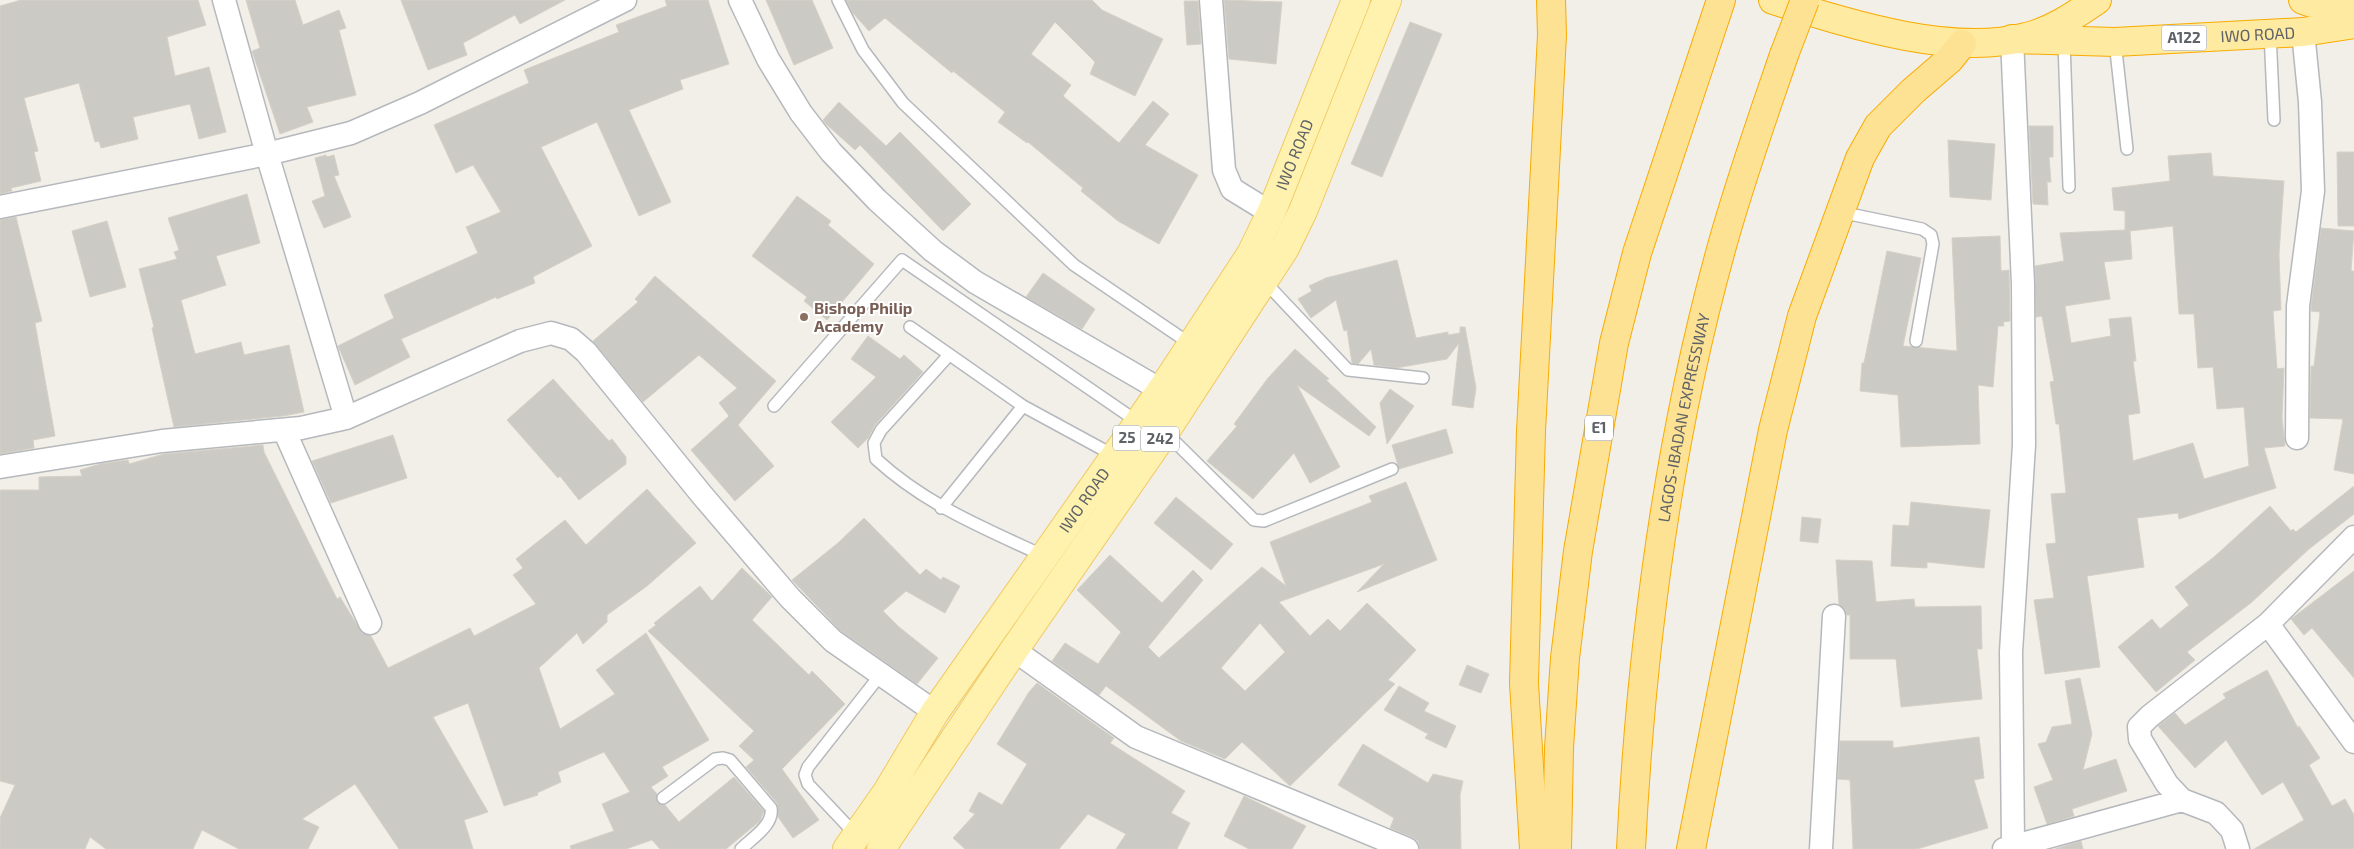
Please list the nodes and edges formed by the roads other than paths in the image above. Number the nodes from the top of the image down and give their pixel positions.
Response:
1 (224, 0) edge
2 (625, 0) edge
3 (740, 0) edge
4 (838, 0) edge
5 (1211, 0) edge
6 (1356, 0) edge
7 (1387, 0) edge
8 (1551, 0) edge
9 (1773, 0) edge
10 (1805, 0) edge
11 (2097, 0) edge
12 (2303, 0) edge
13 (2354, 2) edge
14 (1717, 10) edge
15 (2354, 24) edge
16 (2303, 32) junction
17 (2270, 33) junction
18 (2012, 39) junction
19 (2064, 42) junction
20 (2115, 42) junction
21 (1962, 44) junction
22 (2274, 120) dead end
23 (2127, 149) dead end
24 (267, 154) junction
25 (2070, 187) dead end
26 (0, 206) edge
27 (1840, 212) junction
28 (1271, 213) junction
29 (1264, 281) junction
30 (910, 327) dead end
31 (1916, 341) dead end
32 (1192, 345) junction
33 (949, 355) junction
34 (1423, 378) dead end
35 (1161, 390) junction
36 (774, 406) dead end
37 (1023, 406) junction
38 (346, 418) junction
39 (1138, 422) junction
40 (284, 430) junction
41 (1165, 432) junction
42 (2297, 438) dead end
43 (1115, 456) junction
44 (0, 467) edge
45 (1392, 469) dead end
46 (941, 508) junction
47 (2354, 537) edge
48 (1044, 556) junction
49 (1834, 616) dead end
50 (370, 623) dead end
51 (2268, 624) junction
52 (1014, 650) junction
53 (881, 674) junction
54 (935, 712) junction
55 (2354, 742) edge
56 (662, 798) dead end
57 (2182, 800) junction
58 (852, 842) edge
59 (2009, 847) edge
60 (741, 849) edge
61 (882, 849) edge
62 (1407, 849) edge
63 (1534, 849) edge
64 (1556, 849) edge
65 (1631, 849) edge
66 (1691, 849) edge
67 (1822, 849) edge
68 (2238, 849) edge

1 - 24 street
2 - 24 street
3 - 35 street
4 - 32 lane
5 - 28 street
6 - 28 main road, IWO ROAD / 25
7 - 29 main road, IWO ROAD / 242
8 - 63 highway
9 - 21 highway, A122
10 - 65 highway, LAGOS-IBADAN EXPRESSWAY, bridge
11 - 18 highway, A122
12 - 13 highway, IWO ROAD
14 - 64 highway, E1
15 - 16 highway, IWO ROAD / A122
16 - 17 highway, IWO ROAD / A122
16 - 42 street
17 - 20 highway, IWO ROAD / A122
17 - 22 lane
18 - 19 highway, IWO ROAD / A122
18 - 21 highway, A122
18 - 59 street
19 - 20 highway, IWO ROAD / A122
19 - 25 lane
20 - 23 lane
21 - 27 highway
24 - 26 street
24 - 38 street
27 - 31 lane
27 - 66 highway
28 - 32 main road, IWO ROAD / 25
29 - 34 lane
29 - 41 main road, IWO ROAD / 242
30 - 33 lane
32 - 35 main road, IWO ROAD / 25
33 - 37 lane
33 - 46 lane
35 - 39 main road, IWO ROAD / 25
36 - 39 lane
37 - 43 lane
37 - 46 lane
38 - 40 street
38 - 53 street
39 - 43 main road, IWO ROAD / 25
40 - 44 street
40 - 50 street
41 - 45 lane
41 - 52 main road, IWO ROAD / 242
43 - 48 main road, IWO ROAD / 25
46 - 48 lane
47 - 51 street
48 - 54 main road, IWO ROAD / 25
49 - 67 street
51 - 55 street
51 - 57 street
52 - 61 main road, IWO ROAD / 242
52 - 62 street
53 - 54 street
53 - 58 lane
54 - 58 main road, IWO ROAD / 25
56 - 60 lane
57 - 59 street
57 - 68 street

